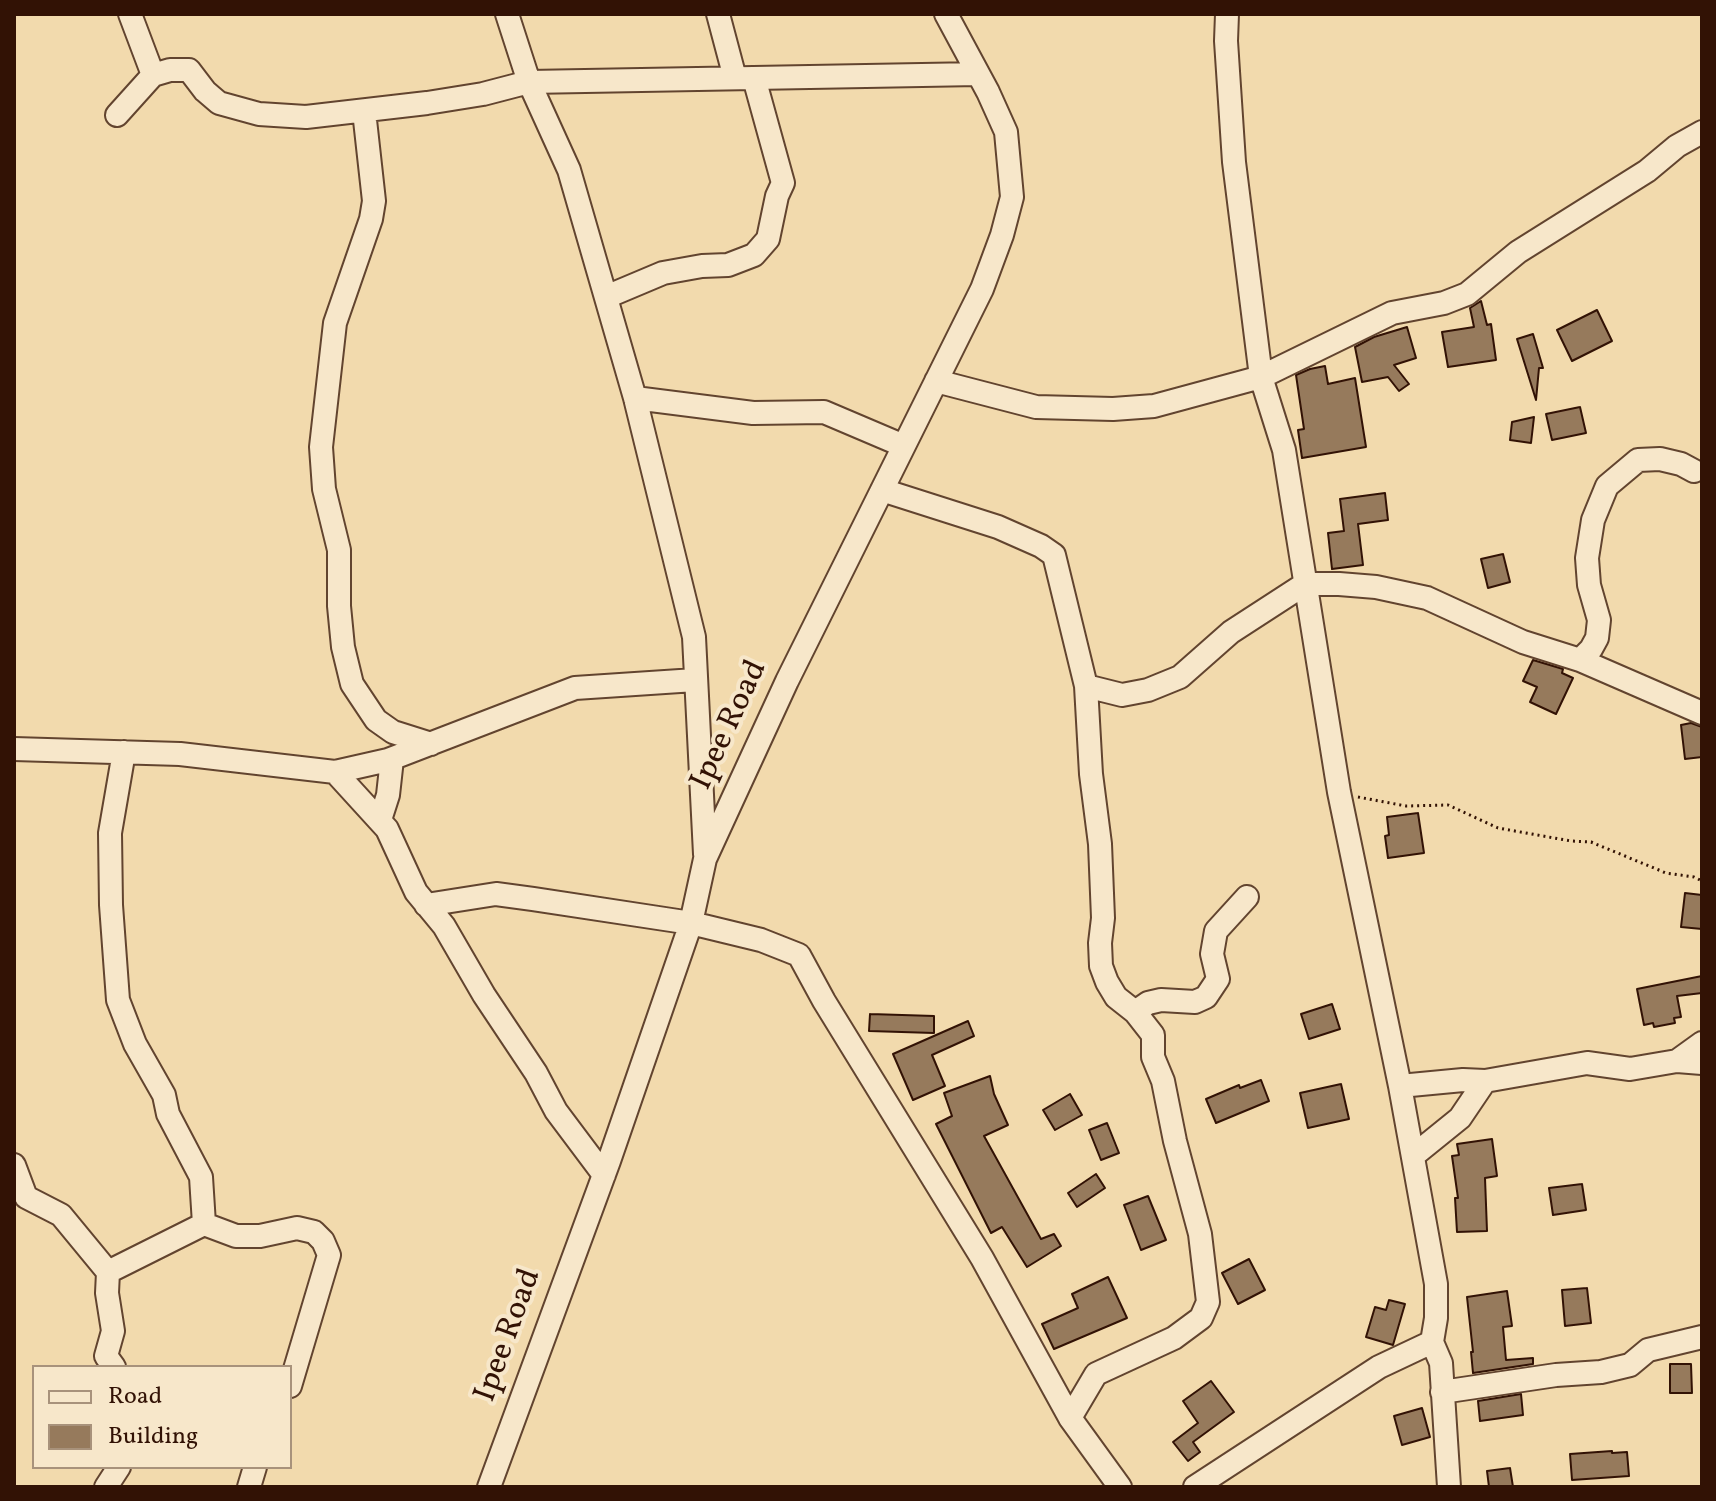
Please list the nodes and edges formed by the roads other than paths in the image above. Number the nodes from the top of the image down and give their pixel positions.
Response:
1 (130, 14) edge
2 (507, 14) edge
3 (718, 14) edge
4 (946, 14) edge
5 (1227, 14) edge
6 (978, 74) junction
7 (153, 75) junction
8 (744, 78) junction
9 (529, 82) junction
10 (364, 111) junction
11 (117, 115) dead end
12 (1702, 132) edge
13 (606, 297) junction
14 (1261, 377) junction
15 (936, 381) junction
16 (635, 398) junction
17 (904, 446) junction
18 (1694, 471) dead end
19 (882, 490) junction
20 (1305, 584) junction
21 (1580, 660) junction
22 (695, 680) junction
23 (1086, 686) junction
24 (1702, 713) edge
25 (431, 744) junction
26 (14, 749) edge
27 (124, 752) junction
28 (392, 759) junction
29 (335, 772) junction
30 (380, 820) junction
31 (705, 859) junction
32 (1247, 897) dead end
33 (426, 905) junction
34 (691, 923) junction
35 (1135, 1012) junction
36 (1702, 1043) edge
37 (1677, 1061) junction
38 (1702, 1063) edge
39 (1485, 1081) junction
40 (1400, 1086) junction
41 (1413, 1156) junction
42 (14, 1165) edge
43 (604, 1175) junction
44 (204, 1224) junction
45 (108, 1272) junction
46 (1702, 1337) edge
47 (1432, 1342) junction
48 (113, 1365) edge
49 (292, 1379) edge
50 (1442, 1392) junction
51 (1070, 1418) junction
52 (118, 1469) edge
53 (106, 1487) edge
54 (489, 1487) edge
55 (1120, 1487) edge
56 (1195, 1487) edge
57 (1449, 1487) edge

1 - 7 street
2 - 9 street
3 - 8 street
4 - 6 street, Ipee Road
5 - 14 street
6 - 8 street
6 - 15 street, Ipee Road
7 - 10 street
7 - 11 street
8 - 9 street
8 - 13 street
9 - 10 street
9 - 13 street
10 - 25 street
12 - 14 street
13 - 16 street
14 - 15 street
14 - 20 street
15 - 17 street, Ipee Road
16 - 17 street
16 - 22 street
17 - 19 street, Ipee Road
18 - 21 street
19 - 23 street
19 - 31 street, Ipee Road
20 - 21 street
20 - 23 street
20 - 40 street
21 - 24 street
22 - 25 street
22 - 31 street
23 - 35 street
25 - 28 street
26 - 27 street
27 - 29 street
27 - 44 street
28 - 29 street
28 - 30 street
29 - 30 street
30 - 33 street
31 - 34 street, Ipee Road
32 - 35 street
33 - 34 street
33 - 43 street
34 - 43 street, Ipee Road
34 - 51 street
35 - 51 street
36 - 37 street
37 - 38 street
37 - 39 street
39 - 40 street
39 - 41 street
40 - 41 street
41 - 47 street
42 - 45 street
43 - 54 street, Ipee Road
44 - 45 street
44 - 49 street
45 - 48 street
46 - 50 street
47 - 50 street
47 - 56 street
50 - 57 street
51 - 55 street
52 - 53 street

